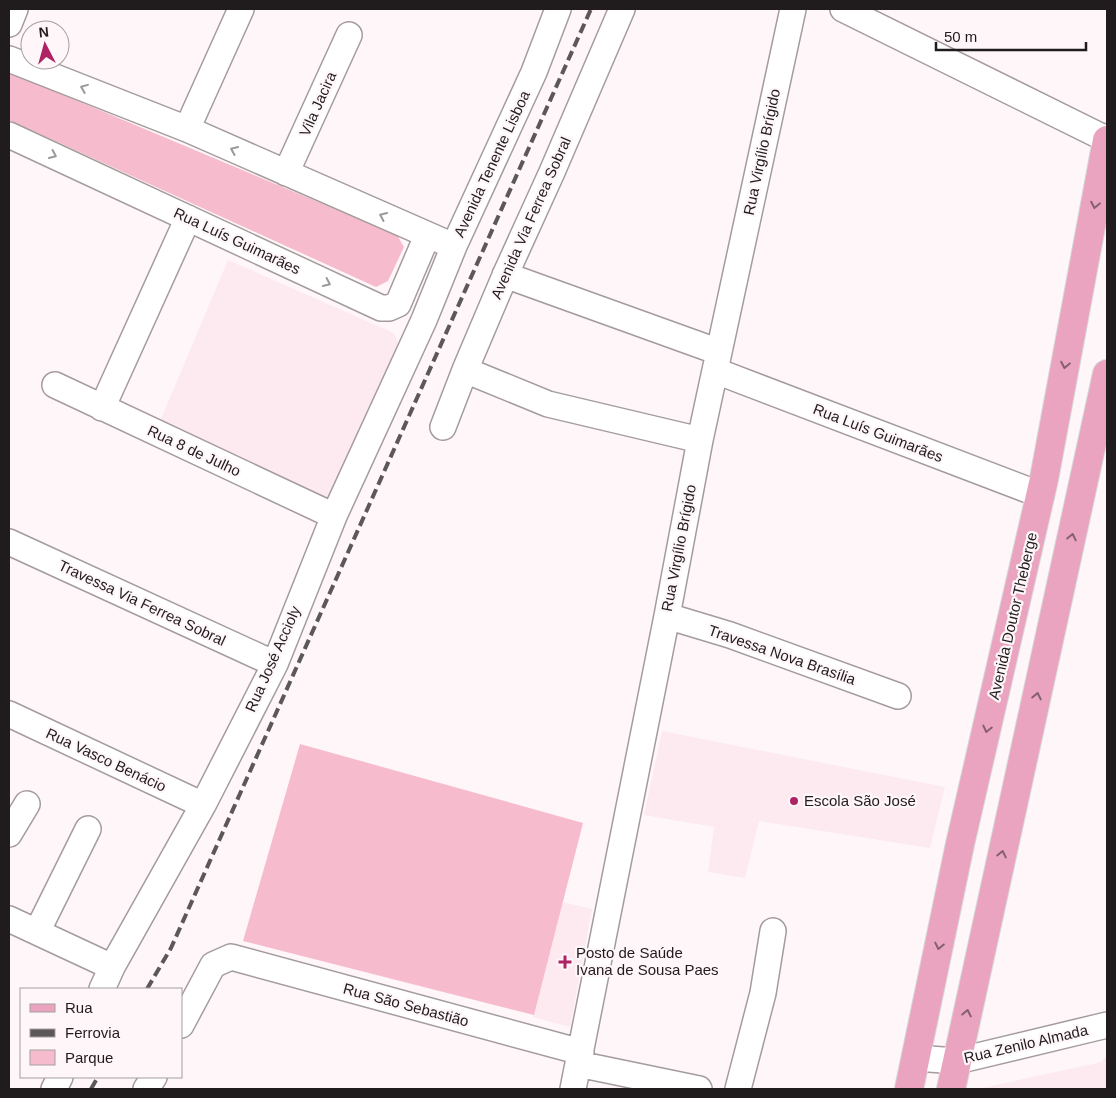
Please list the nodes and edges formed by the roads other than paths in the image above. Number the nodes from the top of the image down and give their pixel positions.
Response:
1 (15, 9) edge
2 (241, 9) edge
3 (558, 9) edge
4 (622, 9) edge
5 (793, 9) edge
6 (843, 9) edge
7 (9, 24) edge
8 (349, 35) dead end
9 (9, 59) edge
10 (187, 129) junction
11 (9, 135) edge
12 (1107, 139) edge
13 (286, 173) junction
14 (188, 218) junction
15 (427, 236) junction
16 (454, 246) junction
17 (505, 275) junction
18 (424, 320) joint
19 (717, 361) junction
20 (464, 370) junction
21 (1107, 374) edge
22 (55, 385) dead end
23 (102, 408) junction
24 (443, 428) dead end
25 (700, 440) junction
26 (1043, 487) junction
27 (1082, 489) junction
28 (334, 516) junction
29 (9, 542) edge
30 (667, 616) junction
31 (275, 664) junction
32 (898, 696) dead end
33 (9, 714) edge
34 (27, 804) dead end
35 (203, 805) junction
36 (88, 829) dead end
37 (9, 834) edge
38 (9, 919) edge
39 (773, 931) dead end
40 (37, 932) junction
41 (112, 967) junction
42 (102, 988) edge
43 (182, 1023) edge
44 (1107, 1025) edge
45 (579, 1058) junction
46 (915, 1058) junction
47 (957, 1061) junction
48 (153, 1078) edge
49 (146, 1089) edge
50 (573, 1089) edge
51 (698, 1089) edge
52 (738, 1089) edge
53 (909, 1089) edge
54 (951, 1089) edge

1 - 7 street
2 - 10 street
3 - 16 street, Avenida Tenente Lisboa
4 - 17 street, Avenida Via Ferrea Sobral
5 - 19 street, Rua Virgílio Brígido
6 - 12 street
8 - 13 street, Vila Jacira
10 -> 9 street
13 -> 10 street
11 -> 14 street, Rua Luís Guimarães
12 -> 26 main road, Avenida Doutor Theberge
15 -> 13 street
14 -> 15 street, Rua Luís Guimarães
14 - 23 street
15 - 16 street
16 - 18 street, Avenida Tenente Lisboa
17 - 19 street, Rua Luís Guimarães
17 - 20 street, Avenida Via Ferrea Sobral
18 - 28 street, Rua José Accioly
19 - 25 street, Rua Virgílio Brígido
19 - 26 street, Rua Luís Guimarães
20 - 24 street, Avenida Via Ferrea Sobral
20 - 25 street
21 - 27 main road
22 - 23 street, Rua 8 de Julho
23 - 28 street, Rua 8 de Julho
25 - 30 street, Rua Virgílio Brígido
26 - 27 main road
26 -> 46 main road, Avenida Doutor Theberge
47 -> 27 main road
28 - 31 street, Rua José Accioly
29 - 31 street, Travessa Via Ferrea Sobral
30 - 32 street, Travessa Nova Brasília
30 - 45 street, Rua Virgílio Brígido
31 - 35 street, Rua José Accioly
33 - 35 street, Rua Vasco Benácio
34 - 37 street
35 - 41 street, Rua José Accioly
36 - 40 street
38 - 40 street
39 - 52 street
40 - 41 street
41 - 42 street, Rua José Accioly
43 - 45 street, Rua São Sebastião
44 - 47 street, Rua Zenilo Almada
45 - 50 street, Rua Virgílio Brígido
45 - 51 street, Rua São Sebastião
46 - 47 street, Rua Zenilo Almada
46 - 53 main road, Avenida Doutor Theberge
47 - 54 main road
48 - 49 street

